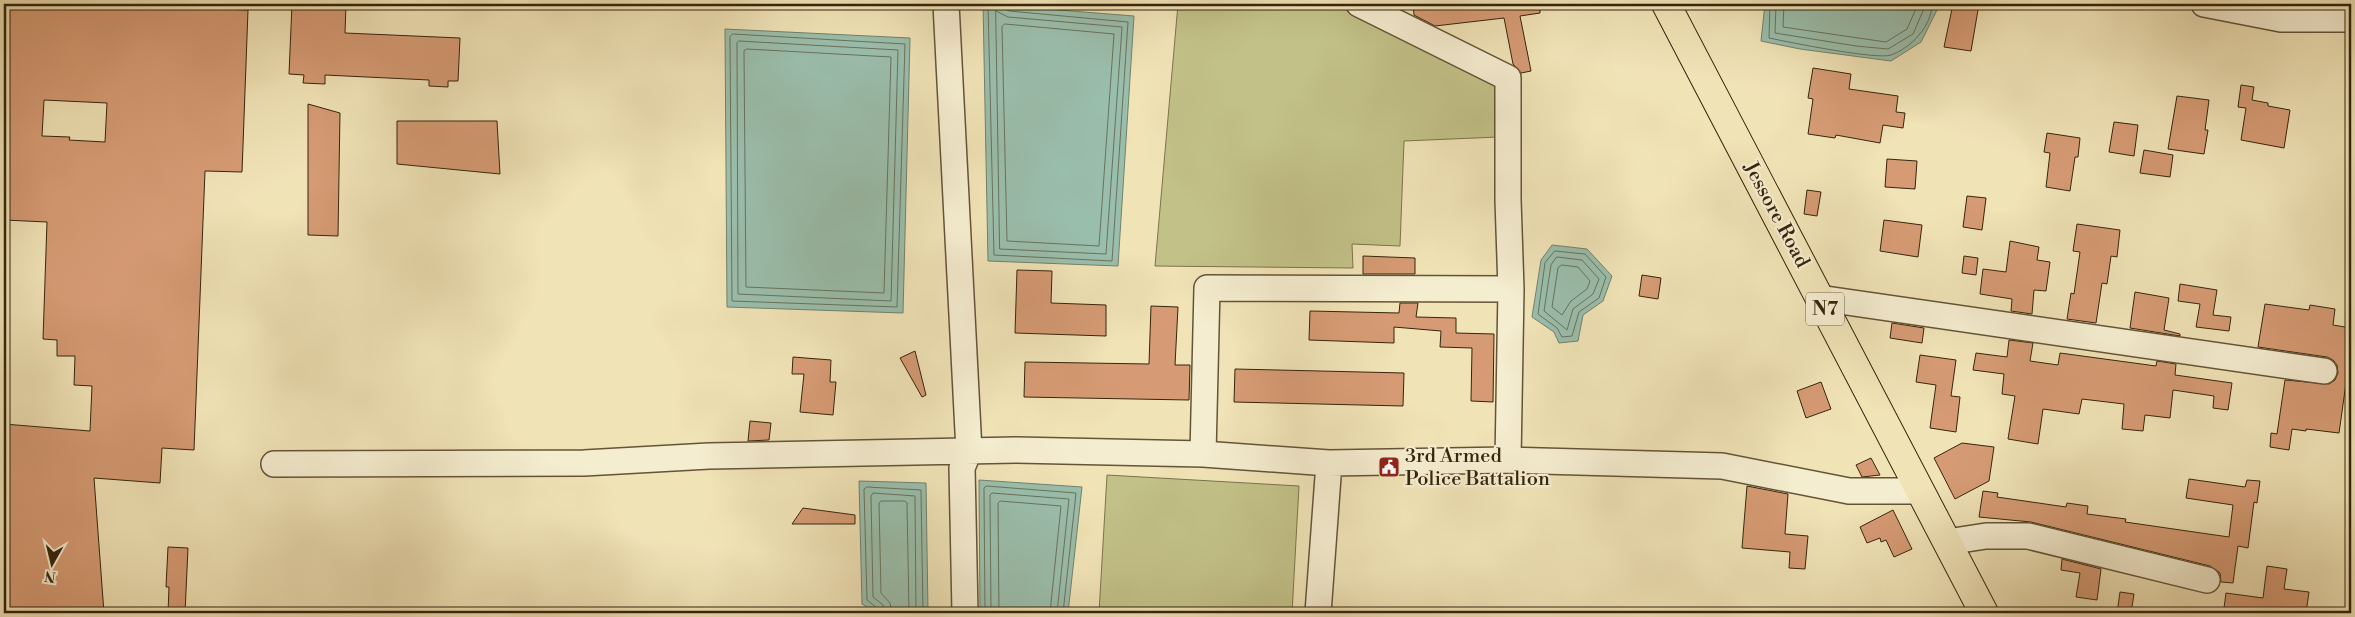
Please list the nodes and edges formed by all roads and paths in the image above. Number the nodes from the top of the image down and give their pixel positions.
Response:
1 (946, 4) edge
2 (1359, 4) edge
3 (1666, 4) edge
4 (2204, 4) edge
5 (2351, 19) edge
6 (1511, 289) junction
7 (1819, 298) junction
8 (2324, 371) dead end
9 (970, 452) junction
10 (1203, 454) junction
11 (1508, 460) junction
12 (1329, 463) junction
13 (274, 464) dead end
14 (1920, 492) junction
15 (1947, 542) junction
16 (2207, 580) dead end
17 (965, 613) edge
18 (1318, 613) edge
19 (1984, 613) edge

1 - 9 street
2 - 6 street
3 - 7 highway, Jessore Road / N7
4 - 5 street
6 - 10 street
6 - 11 street
7 - 8 street
7 - 14 highway, Jessore Road / N7
9 - 10 street
9 - 13 street
9 - 17 street
10 - 12 street
11 - 12 street
11 - 14 street
12 - 18 street
14 - 15 highway, Jessore Road / N7
15 - 16 street
15 - 19 highway, Jessore Road / N7

